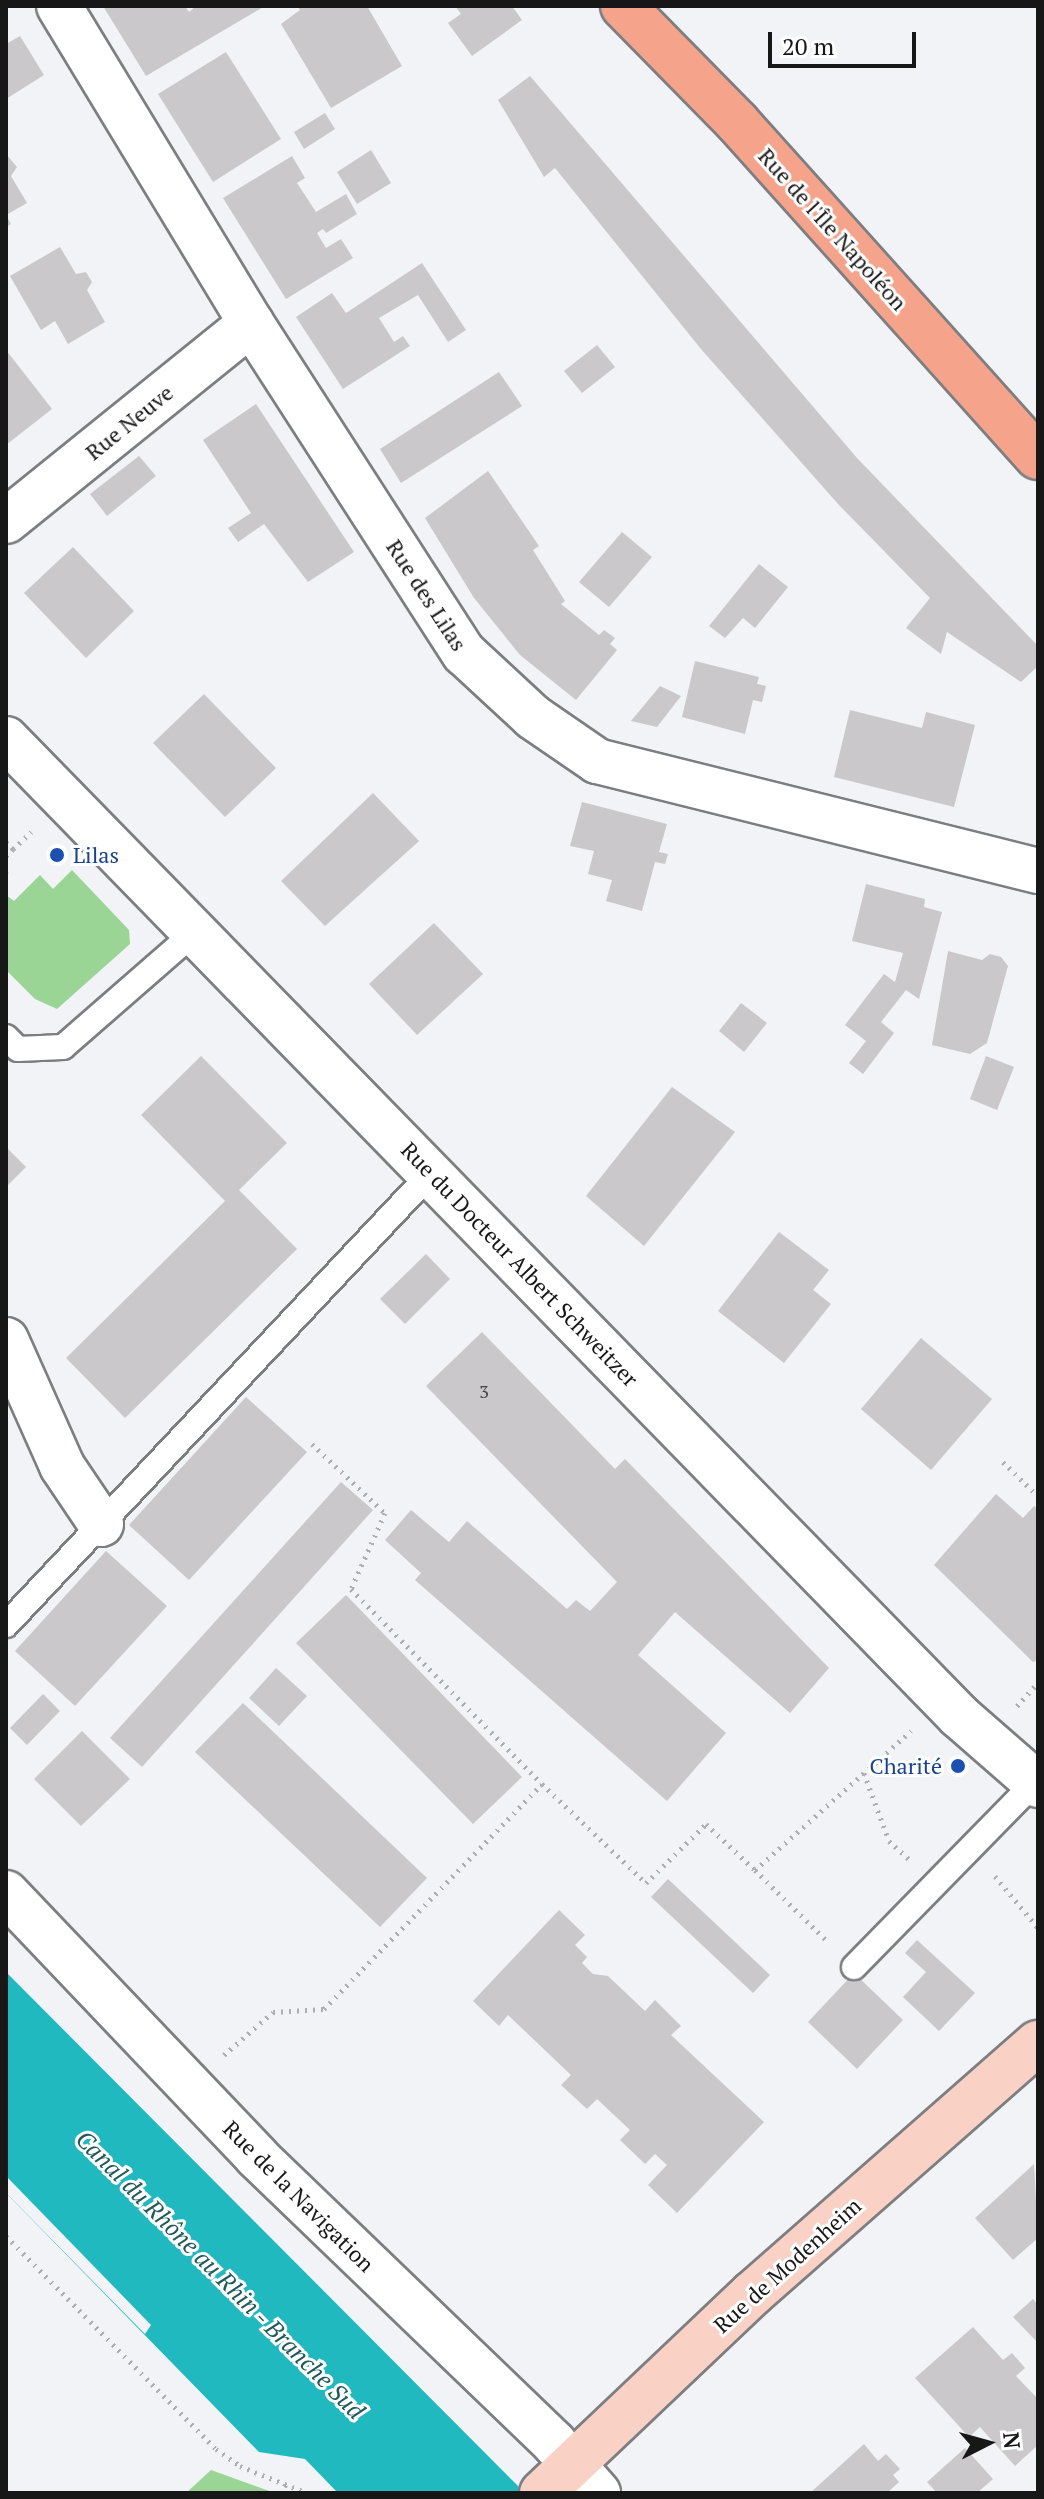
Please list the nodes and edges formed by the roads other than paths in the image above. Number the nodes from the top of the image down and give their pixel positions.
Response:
1 (59, 6) edge
2 (623, 6) edge
3 (251, 323) junction
4 (1038, 457) edge
5 (6, 521) edge
6 (6, 739) edge
7 (1038, 871) edge
8 (195, 932) junction
9 (6, 1037) edge
10 (431, 1173) junction
11 (6, 1340) edge
12 (101, 1524) junction
13 (6, 1625) edge
14 (1036, 1783) edge
15 (6, 1893) edge
16 (854, 1967) road end
17 (1038, 2043) edge
18 (566, 2483) edge

1 - 3 street, Rue des Lilas
2 - 4 main road, Rue de l'Île Napoléon
3 - 5 street, Rue Neuve
3 - 7 street, Rue des Lilas
6 - 8 street, Rue du Docteur Albert Schweitzer
8 - 9 lane
8 - 10 street, Rue du Docteur Albert Schweitzer
10 - 12 lane
10 - 14 street, Rue du Docteur Albert Schweitzer
11 - 12 street
12 - 13 lane
14 - 16 lane
15 - 18 street, Rue de la Navigation
17 - 18 main road, Rue de Modenheim

